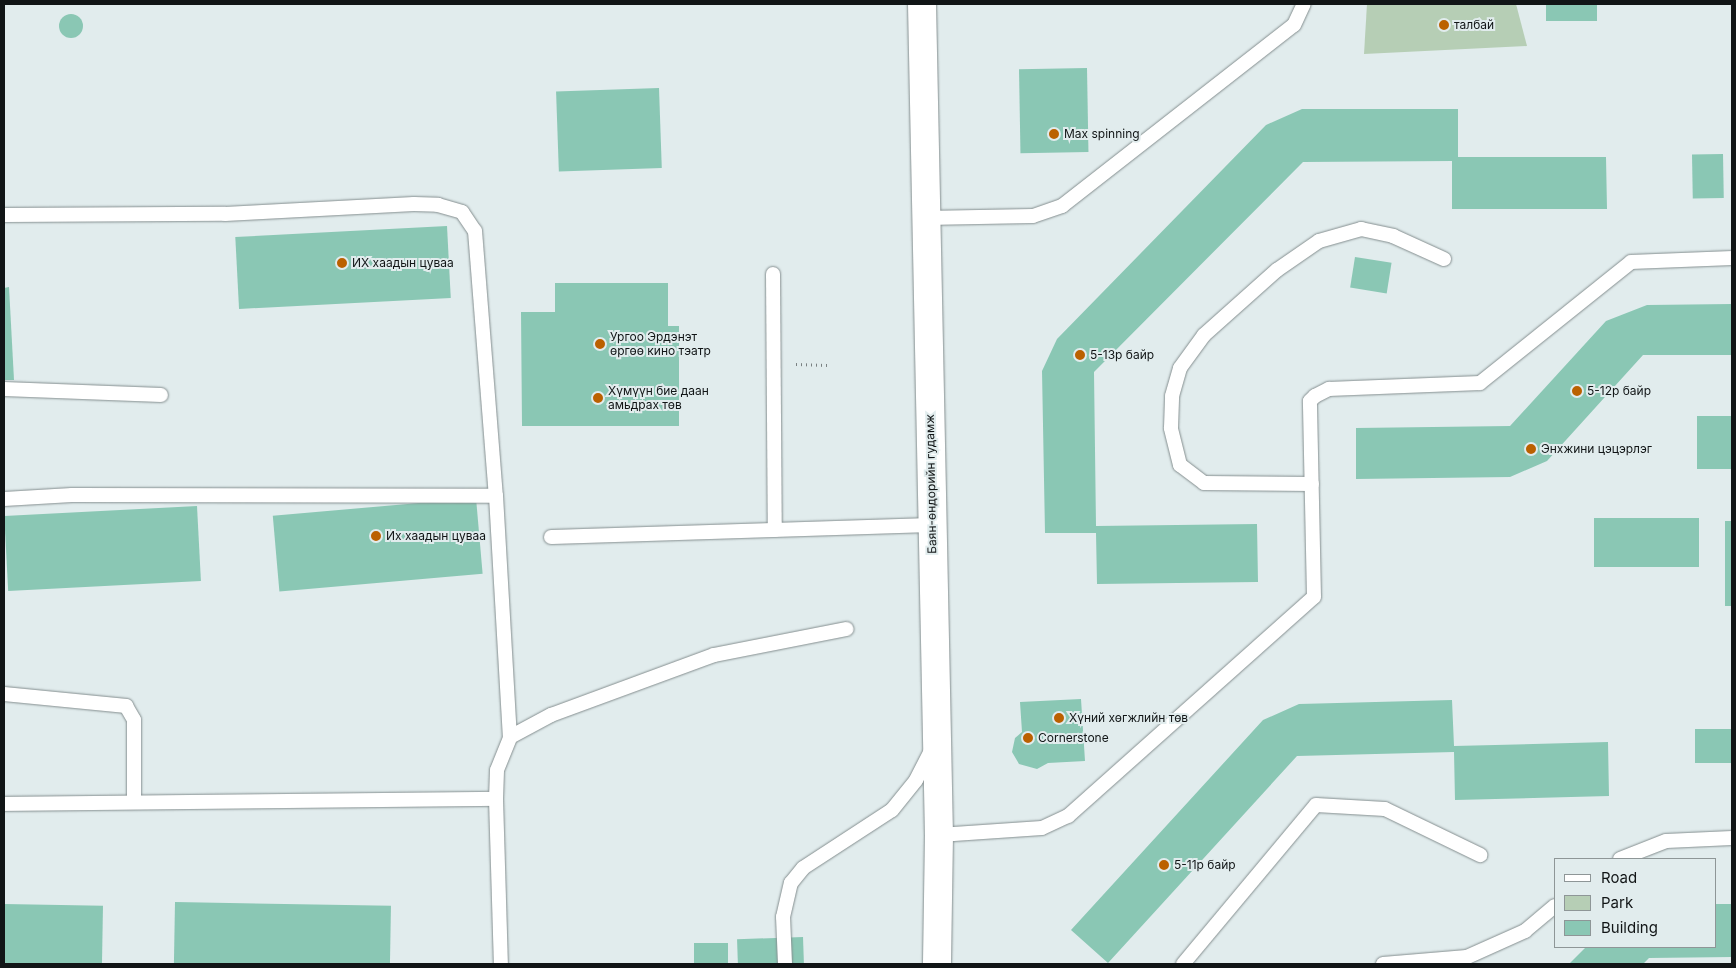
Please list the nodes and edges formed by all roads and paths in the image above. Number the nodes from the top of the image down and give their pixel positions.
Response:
1 (922, 4) edge
2 (1304, 4) edge
3 (4, 215) edge
4 (925, 218) junction
5 (1732, 258) edge
6 (1444, 259) dead end
7 (773, 274) dead end
8 (795, 364) dead end
9 (827, 365) dead end
10 (4, 390) edge
11 (161, 396) dead end
12 (1312, 484) junction
13 (496, 496) junction
14 (4, 499) edge
15 (932, 525) junction
16 (775, 530) junction
17 (551, 537) dead end
18 (846, 629) dead end
19 (4, 694) edge
20 (510, 736) junction
21 (936, 739) junction
22 (496, 799) junction
23 (134, 801) junction
24 (4, 804) edge
25 (939, 835) junction
26 (1732, 838) edge
27 (1480, 855) dead end
28 (1623, 858) edge
29 (1554, 907) edge
30 (501, 964) edge
31 (786, 964) edge
32 (937, 964) edge
33 (1183, 964) edge
34 (1383, 964) edge

1 - 4 street, Баян-өндорийн гудамж
2 - 4 lane
3 - 13 lane
4 - 15 street, Баян-өндорийн гудамж
5 - 12 lane
6 - 12 lane
7 - 16 lane
8 - 9 path
10 - 11 lane
12 - 25 lane
13 - 14 lane
13 - 20 lane
15 - 16 lane
15 - 21 street, Баян-өндорийн гудамж
16 - 17 lane
18 - 20 lane
19 - 23 lane
20 - 22 lane
21 - 25 street, Баян-өндорийн гудамж
21 - 31 lane
22 - 23 lane
22 - 30 lane
23 - 24 lane
25 - 32 street, Баян-өндорийн гудамж
26 - 28 lane
27 - 33 lane
29 - 34 lane

